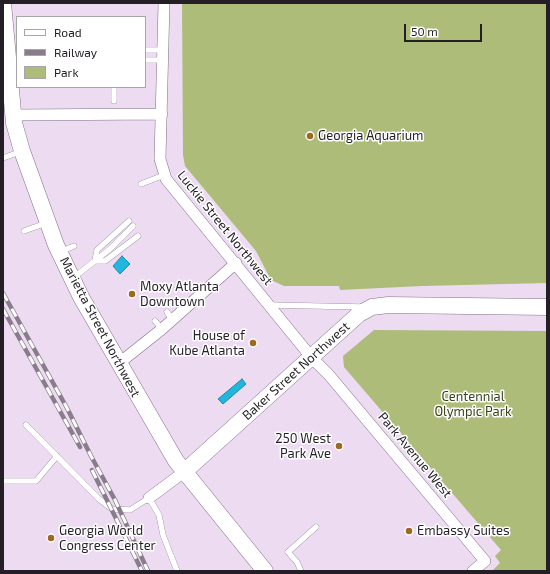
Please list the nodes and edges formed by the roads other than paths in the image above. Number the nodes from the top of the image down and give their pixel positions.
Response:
1 (3, 3) edge
2 (164, 3) edge
3 (5, 50) edge
4 (146, 50) edge
5 (163, 55) junction
6 (146, 60) edge
7 (114, 88) edge
8 (114, 101) dead end
9 (162, 114) junction
10 (13, 115) junction
11 (22, 151) junction
12 (3, 158) edge
13 (164, 175) junction
14 (141, 184) dead end
15 (129, 221) dead end
16 (48, 222) junction
17 (134, 226) dead end
18 (24, 231) dead end
19 (138, 236) dead end
20 (116, 247) junction
21 (95, 261) junction
22 (236, 263) junction
23 (72, 278) junction
24 (270, 304) junction
25 (547, 307) edge
26 (372, 308) junction
27 (312, 358) junction
28 (118, 364) junction
29 (26, 425) dead end
30 (58, 456) junction
31 (184, 472) junction
32 (3, 481) edge
33 (149, 498) junction
34 (316, 527) dead end
35 (177, 571) edge
36 (265, 571) edge
37 (301, 571) edge
38 (473, 571) edge

1 - 3 main road, Marietta Street Northwest
2 - 5 street, Luckie Street Northwest
3 - 10 main road, Marietta Street Northwest
4 - 5 lane
5 - 6 lane
5 - 9 street, Luckie Street Northwest
7 - 8 lane
9 - 10 street
9 - 13 street, Luckie Street Northwest
10 - 11 main road, Marietta Street Northwest
11 - 12 lane
11 - 16 main road, Marietta Street Northwest
13 - 14 lane
13 - 22 street, Luckie Street Northwest
15 - 21 lane
16 - 18 lane
16 - 23 main road, Marietta Street Northwest
17 - 20 lane
19 - 20 lane
20 - 21 lane
21 - 23 lane
22 - 24 street, Luckie Street Northwest
22 - 28 street
23 - 28 main road, Marietta Street Northwest
24 - 26 lane
24 - 27 street, Luckie Street Northwest
25 - 26 main road, Baker Street Northwest
26 - 27 main road, Baker Street Northwest
27 - 31 main road, Baker Street Northwest
27 - 38 street, Park Avenue West
28 - 31 main road, Marietta Street Northwest
29 - 30 lane
30 - 32 lane
30 - 33 lane
31 - 33 street, Baker Street Northwest
31 - 36 main road, Marietta Street Northwest
33 - 35 lane
34 - 37 lane

